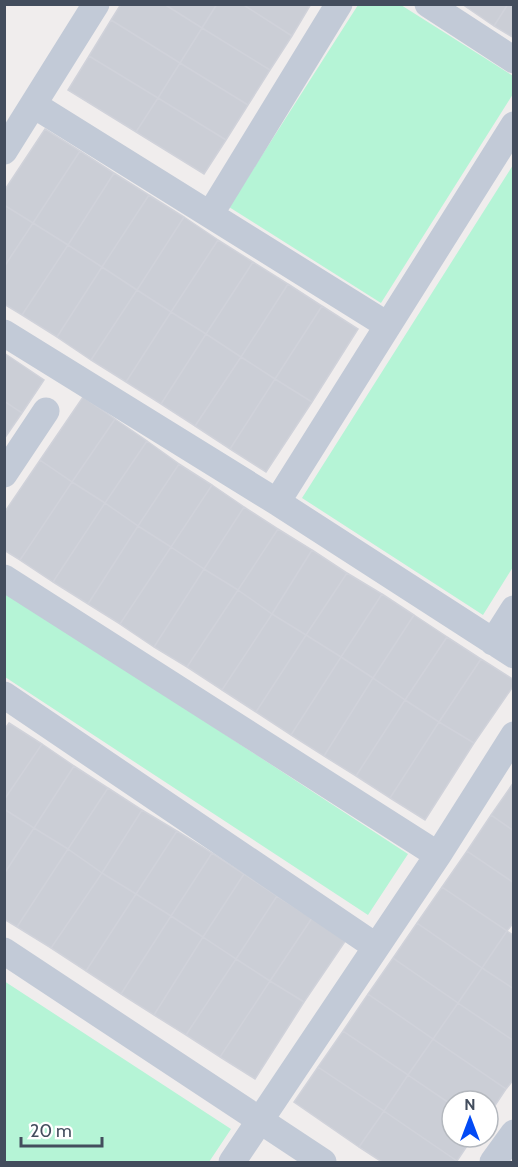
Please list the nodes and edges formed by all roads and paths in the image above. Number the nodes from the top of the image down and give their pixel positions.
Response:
1 (96, 4) edge
2 (339, 4) edge
3 (428, 4) edge
4 (513, 60) edge
5 (34, 105) junction
6 (513, 125) edge
7 (4, 151) edge
8 (211, 213) junction
9 (387, 325) junction
10 (4, 333) edge
11 (46, 411) dead end
12 (4, 474) edge
13 (277, 502) junction
14 (4, 579) edge
15 (513, 609) edge
16 (503, 648) edge
17 (4, 694) edge
18 (513, 735) edge
19 (438, 855) junction
20 (375, 946) junction
21 (4, 951) edge
22 (261, 1120) junction
23 (513, 1133) edge
24 (232, 1162) edge
25 (323, 1162) edge
26 (493, 1162) edge

1 - 5 street
2 - 8 street
3 - 4 street
5 - 7 street
5 - 8 street
6 - 9 street
8 - 9 street
9 - 13 street
10 - 13 street
11 - 12 street
13 - 16 street
14 - 19 street
15 - 16 street
17 - 20 street
18 - 19 street
19 - 20 street
20 - 22 street
21 - 22 street
22 - 24 street
22 - 25 street
23 - 26 street

